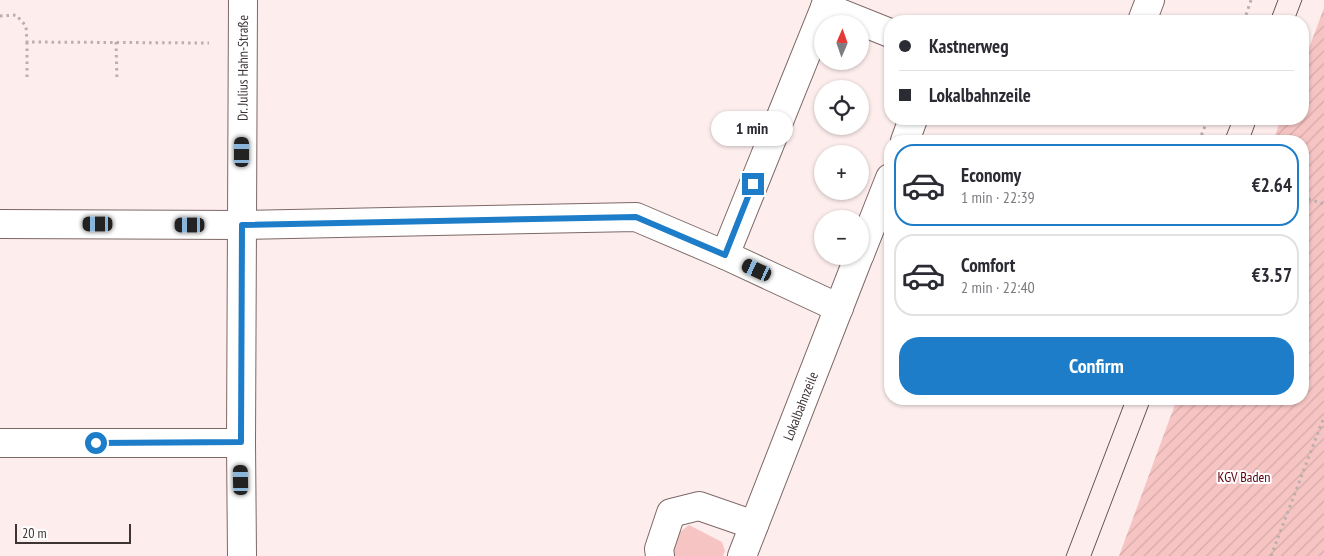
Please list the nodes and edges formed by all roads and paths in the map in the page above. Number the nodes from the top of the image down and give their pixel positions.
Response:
1 (243, 0) edge
2 (1150, 0) edge
3 (1251, 0) edge
4 (826, 4) edge
5 (1144, 15) edge
6 (1246, 15) edge
7 (0, 16) edge
8 (884, 30) edge
9 (26, 42) junction
10 (116, 42) junction
11 (242, 44) junction
12 (27, 81) dead end
13 (117, 81) dead end
14 (884, 193) edge
15 (1309, 199) edge
16 (1324, 204) edge
17 (0, 224) edge
18 (242, 225) junction
19 (869, 232) edge
20 (725, 255) junction
21 (856, 265) edge
22 (839, 308) junction
23 (1324, 416) edge
24 (241, 442) junction
25 (0, 444) edge
26 (754, 525) junction
27 (242, 556) edge
28 (660, 556) edge
29 (742, 556) edge
30 (1271, 556) edge

1 - 11 street, Dr. Julius Hahn-Straße
2 - 5 street
3 - 6 path
4 - 8 street
4 - 20 street
7 - 9 path
9 - 10 path
9 - 12 path
10 - 11 path
10 - 13 path
11 - 18 street, Dr. Julius Hahn-Straße
14 - 19 street, Lokalbahnzeile
15 - 16 path
17 - 18 street
18 - 20 street
18 - 24 street, Dr. Julius Hahn-Straße
20 - 22 street
21 - 22 street, Lokalbahnzeile
22 - 26 street, Lokalbahnzeile
23 - 30 path
24 - 25 street
24 - 27 street, Dr. Julius Hahn-Straße
26 - 28 street
26 - 29 street, Lokalbahnzeile

